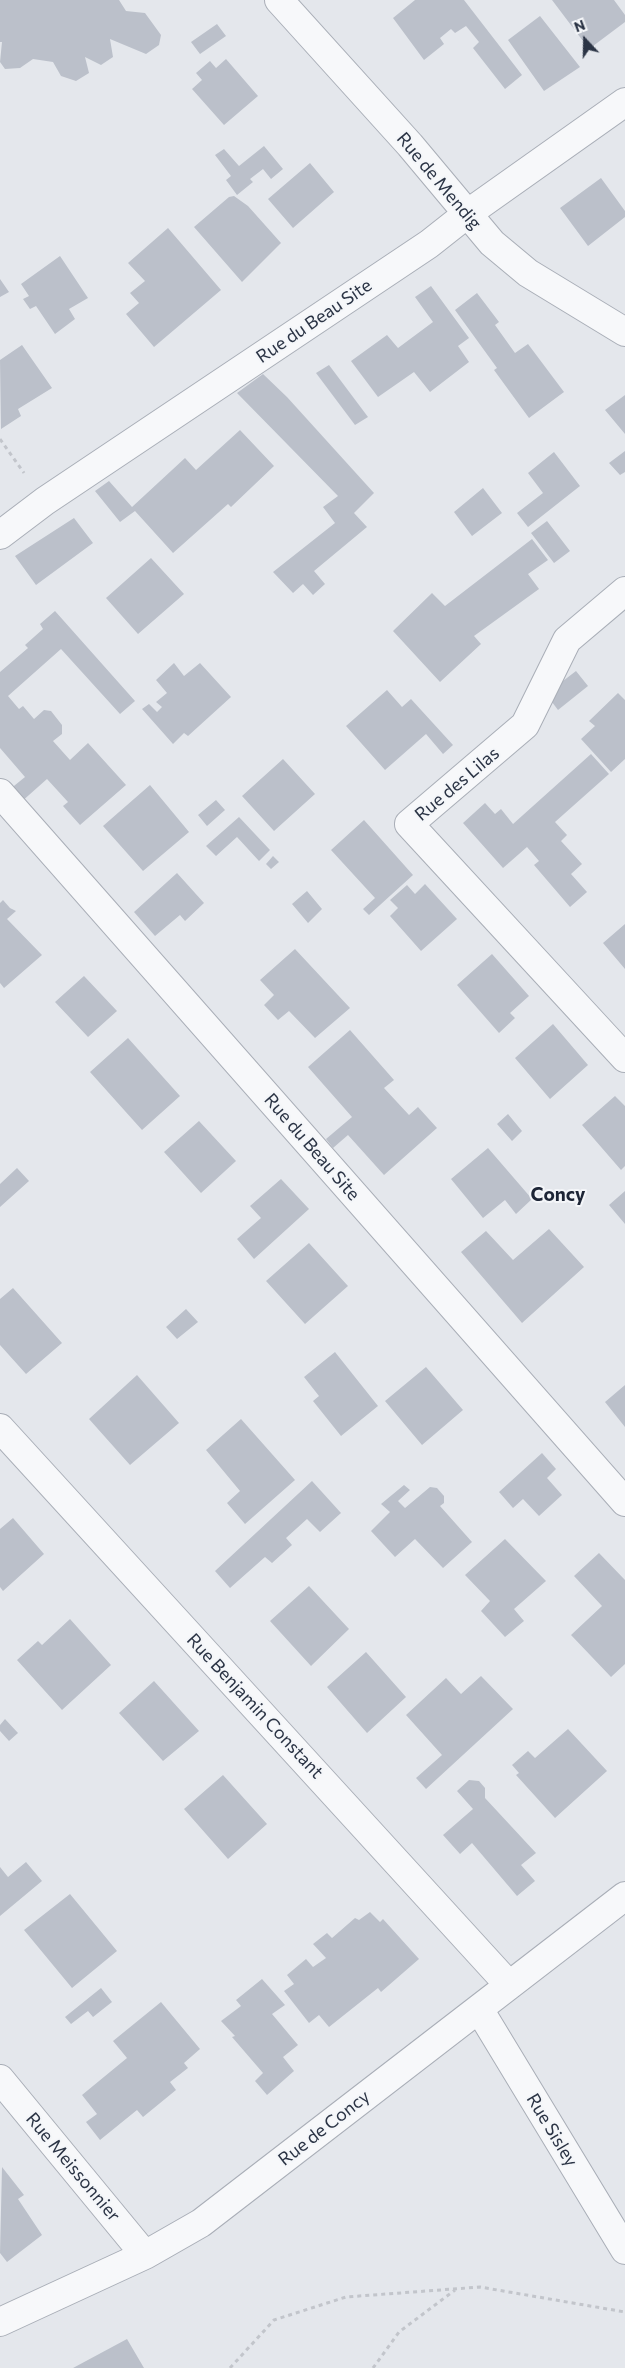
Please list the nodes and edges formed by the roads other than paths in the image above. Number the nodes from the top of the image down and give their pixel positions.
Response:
1 (279, 0) edge
2 (625, 102) edge
3 (467, 214) junction
4 (625, 332) edge
5 (0, 534) edge
6 (625, 591) edge
7 (0, 793) edge
8 (625, 1058) edge
9 (0, 1428) edge
10 (625, 1502) edge
11 (625, 1896) edge
12 (509, 1985) junction
13 (479, 2009) junction
14 (0, 2079) edge
15 (625, 2250) edge
16 (145, 2255) junction
17 (0, 2322) edge

1 - 3 street, Rue de Mendig
2 - 3 street, Rue du Beau Site
3 - 4 street, Rue de Mendig
3 - 5 street, Rue du Beau Site
6 - 8 street, Rue des Lilas
7 - 10 street, Rue du Beau Site
9 - 12 street, Rue Benjamin Constant
11 - 12 street, Rue de Concy
12 - 13 street, Rue de Concy
13 - 15 street, Rue Sisley
13 - 16 street, Rue de Concy
14 - 16 street, Rue Meissonnier
16 - 17 street, Rue de Concy

